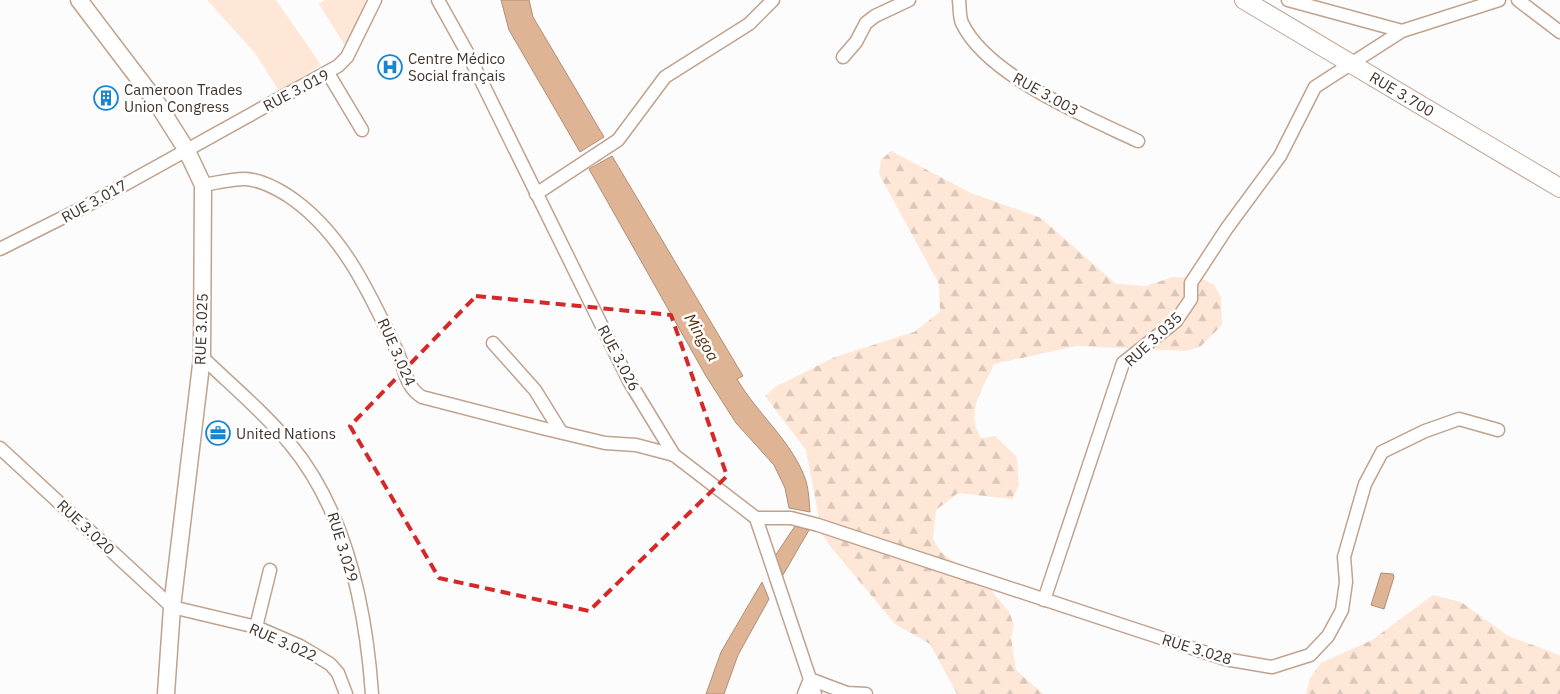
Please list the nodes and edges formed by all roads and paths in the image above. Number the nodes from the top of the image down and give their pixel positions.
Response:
1 (79, 0) edge
2 (375, 0) edge
3 (438, 0) edge
4 (774, 0) edge
5 (908, 0) edge
6 (959, 0) edge
7 (1244, 0) edge
8 (1288, 0) edge
9 (1499, 0) edge
10 (1518, 0) edge
11 (1402, 31) junction
12 (1560, 32) edge
13 (843, 57) dead end
14 (1350, 63) junction
15 (328, 73) junction
16 (362, 130) dead end
17 (1138, 142) dead end
18 (186, 149) junction
19 (203, 185) junction
20 (1560, 188) edge
21 (536, 194) junction
22 (0, 249) edge
23 (493, 343) dead end
24 (202, 357) junction
25 (1498, 430) dead end
26 (561, 432) junction
27 (0, 448) edge
28 (674, 455) junction
29 (756, 518) junction
30 (270, 570) dead end
31 (1044, 600) junction
32 (172, 607) junction
33 (256, 628) junction
34 (810, 679) junction
35 (166, 694) edge
36 (346, 694) edge
37 (372, 694) edge
38 (804, 694) edge
39 (814, 694) edge
40 (866, 694) edge

1 - 18 street, RUE 3.025
2 - 15 street, RUE 3.019
3 - 21 street, RUE 3.026
4 - 21 street
5 - 13 street
6 - 17 street, RUE 3.003
7 - 14 main road, RUE 3.700
8 - 11 street
9 - 11 street, RUE 3.035
10 - 12 street
11 - 14 street, RUE 3.035
14 - 20 main road, RUE 3.700
14 - 31 street, RUE 3.035
15 - 16 street
15 - 18 street, RUE 3.019
18 - 19 street, RUE 3.025
18 - 22 street, RUE 3.017
19 - 24 street, RUE 3.025
19 - 26 street, RUE 3.024
21 - 28 street, RUE 3.026
23 - 26 street
24 - 32 street, RUE 3.025
24 - 37 street, RUE 3.029
25 - 31 street, RUE 3.028
26 - 28 street, RUE 3.024
27 - 32 street, RUE 3.020
28 - 29 street, RUE 3.026
29 - 31 street, RUE 3.028
29 - 34 street
30 - 33 street
32 - 33 street, RUE 3.022
32 - 35 street, RUE 3.025
33 - 36 street, RUE 3.022
34 - 38 street
34 - 39 street
34 - 40 street

